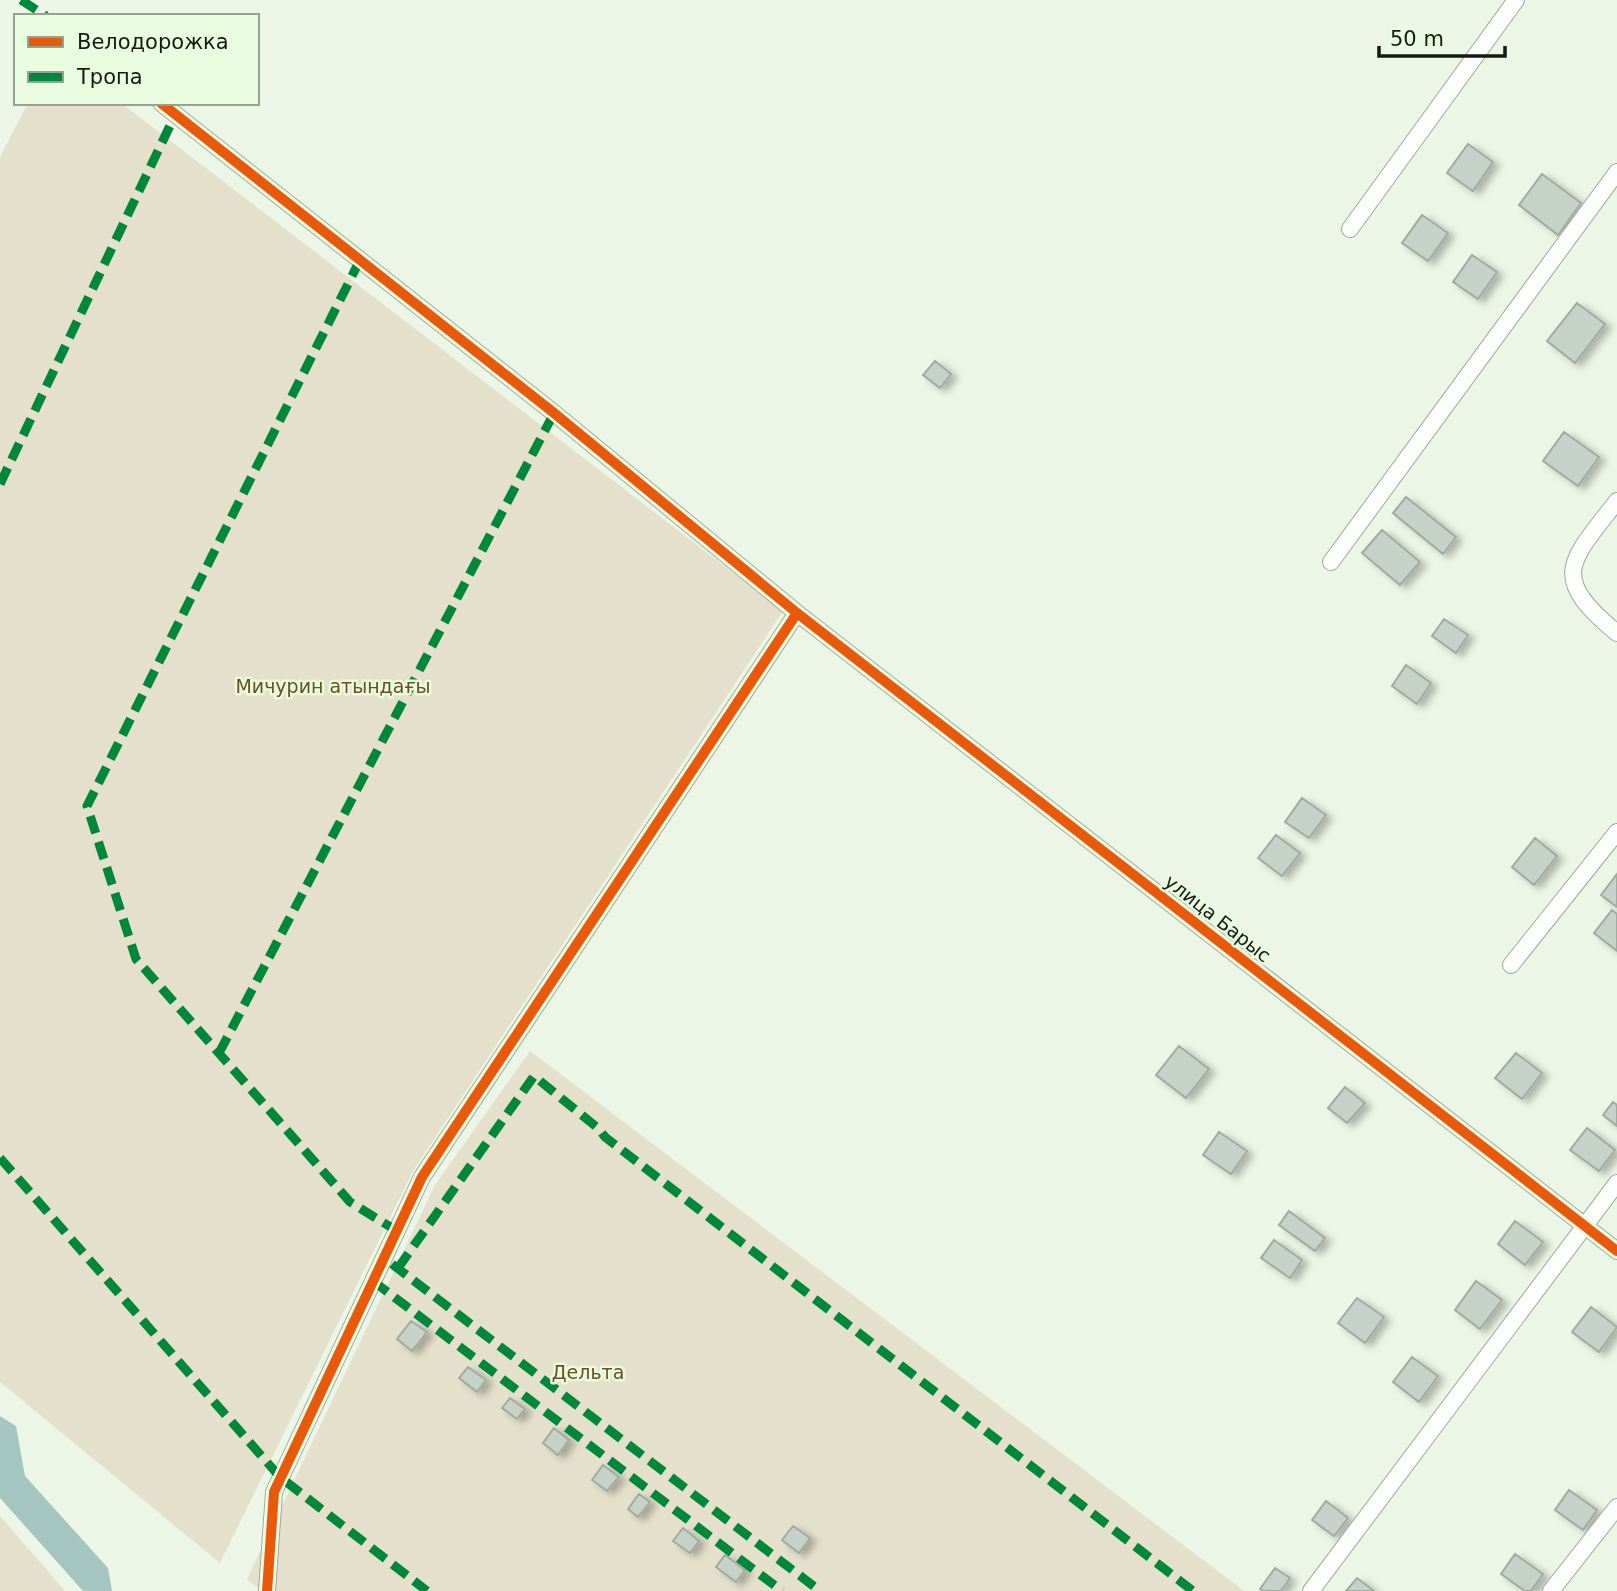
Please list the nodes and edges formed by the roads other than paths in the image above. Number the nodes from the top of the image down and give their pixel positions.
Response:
1 (1517, 0) edge
2 (164, 105) edge
3 (1617, 172) edge
4 (1350, 229) dead end
5 (1617, 501) edge
6 (1331, 562) dead end
7 (797, 613) junction
8 (1617, 634) edge
9 (1617, 832) edge
10 (1511, 965) dead end
11 (1617, 1183) edge
12 (1585, 1225) junction
13 (1617, 1251) edge
14 (1617, 1507) edge
15 (267, 1591) edge
16 (1311, 1591) edge
17 (1551, 1591) edge

1 - 4 street
2 - 7 street, улица Барыс
3 - 6 street
5 - 8 street
7 - 12 street, улица Барыс
7 - 15 street
9 - 10 street
11 - 12 street
12 - 13 street, улица Барыс
12 - 16 street
14 - 17 street

